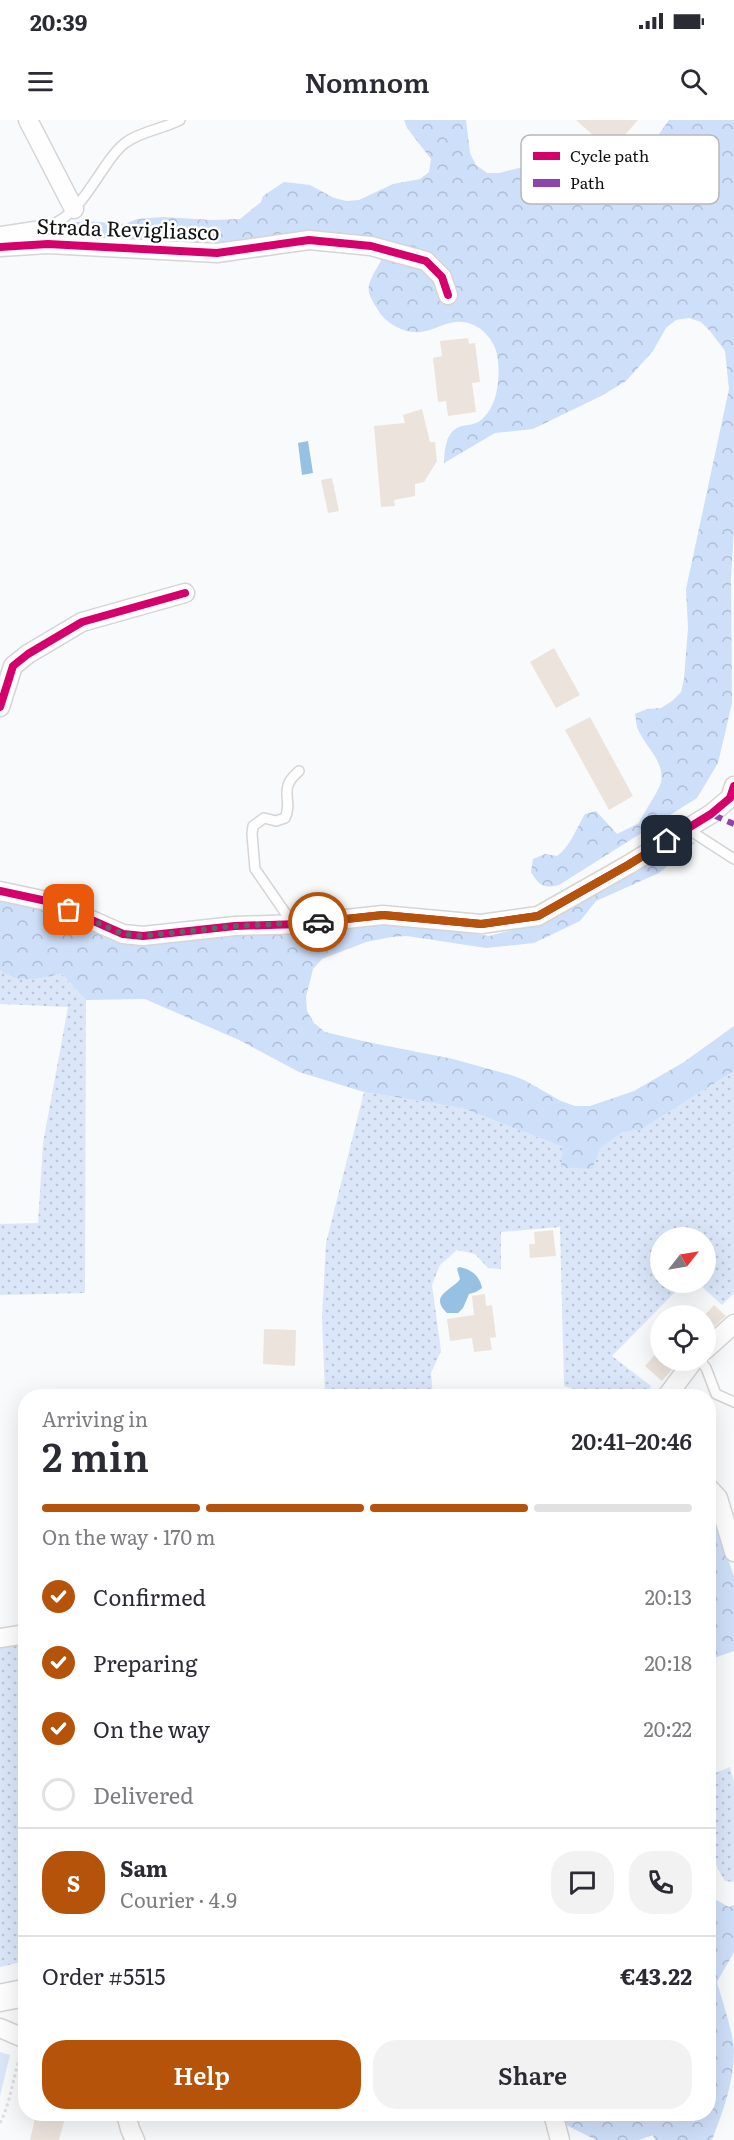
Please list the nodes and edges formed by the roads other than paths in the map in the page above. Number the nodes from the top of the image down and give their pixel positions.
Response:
1 (28, 120) edge
2 (180, 120) edge
3 (74, 209) junction
4 (35, 231) joint
5 (0, 236) edge
6 (0, 247) edge
7 (448, 295) dead end
8 (185, 593) dead end
9 (0, 707) edge
10 (299, 771) dead end
11 (734, 786) edge
12 (686, 828) junction
13 (734, 859) edge
14 (0, 891) edge
15 (293, 924) junction
16 (734, 1324) edge
17 (716, 1340) edge
18 (686, 1371) edge
19 (707, 1371) edge
20 (672, 1389) edge
21 (715, 1389) edge
22 (716, 1392) edge
23 (734, 1402) edge
24 (716, 1496) edge
25 (734, 1552) edge
26 (18, 1635) edge
27 (0, 1638) edge
28 (18, 1986) edge
29 (0, 1989) edge
30 (18, 1999) edge
31 (0, 2002) edge
32 (0, 2028) edge
33 (18, 2041) edge
34 (128, 2121) edge
35 (555, 2121) edge
36 (135, 2140) edge
37 (560, 2140) edge

1 - 3 street
2 - 3 lane
3 - 4 lane
4 - 5 street, Strada Revigliasco
6 - 7 street, Strada Revigliasco
8 - 9 street
10 - 15 lane
11 - 12 street
12 - 13 lane
12 - 15 street
14 - 15 street
16 - 17 street
18 - 20 street
19 - 21 lane
22 - 23 lane
24 - 25 street
26 - 27 street
28 - 29 lane
30 - 31 street
32 - 33 street
34 - 36 street
35 - 37 street

